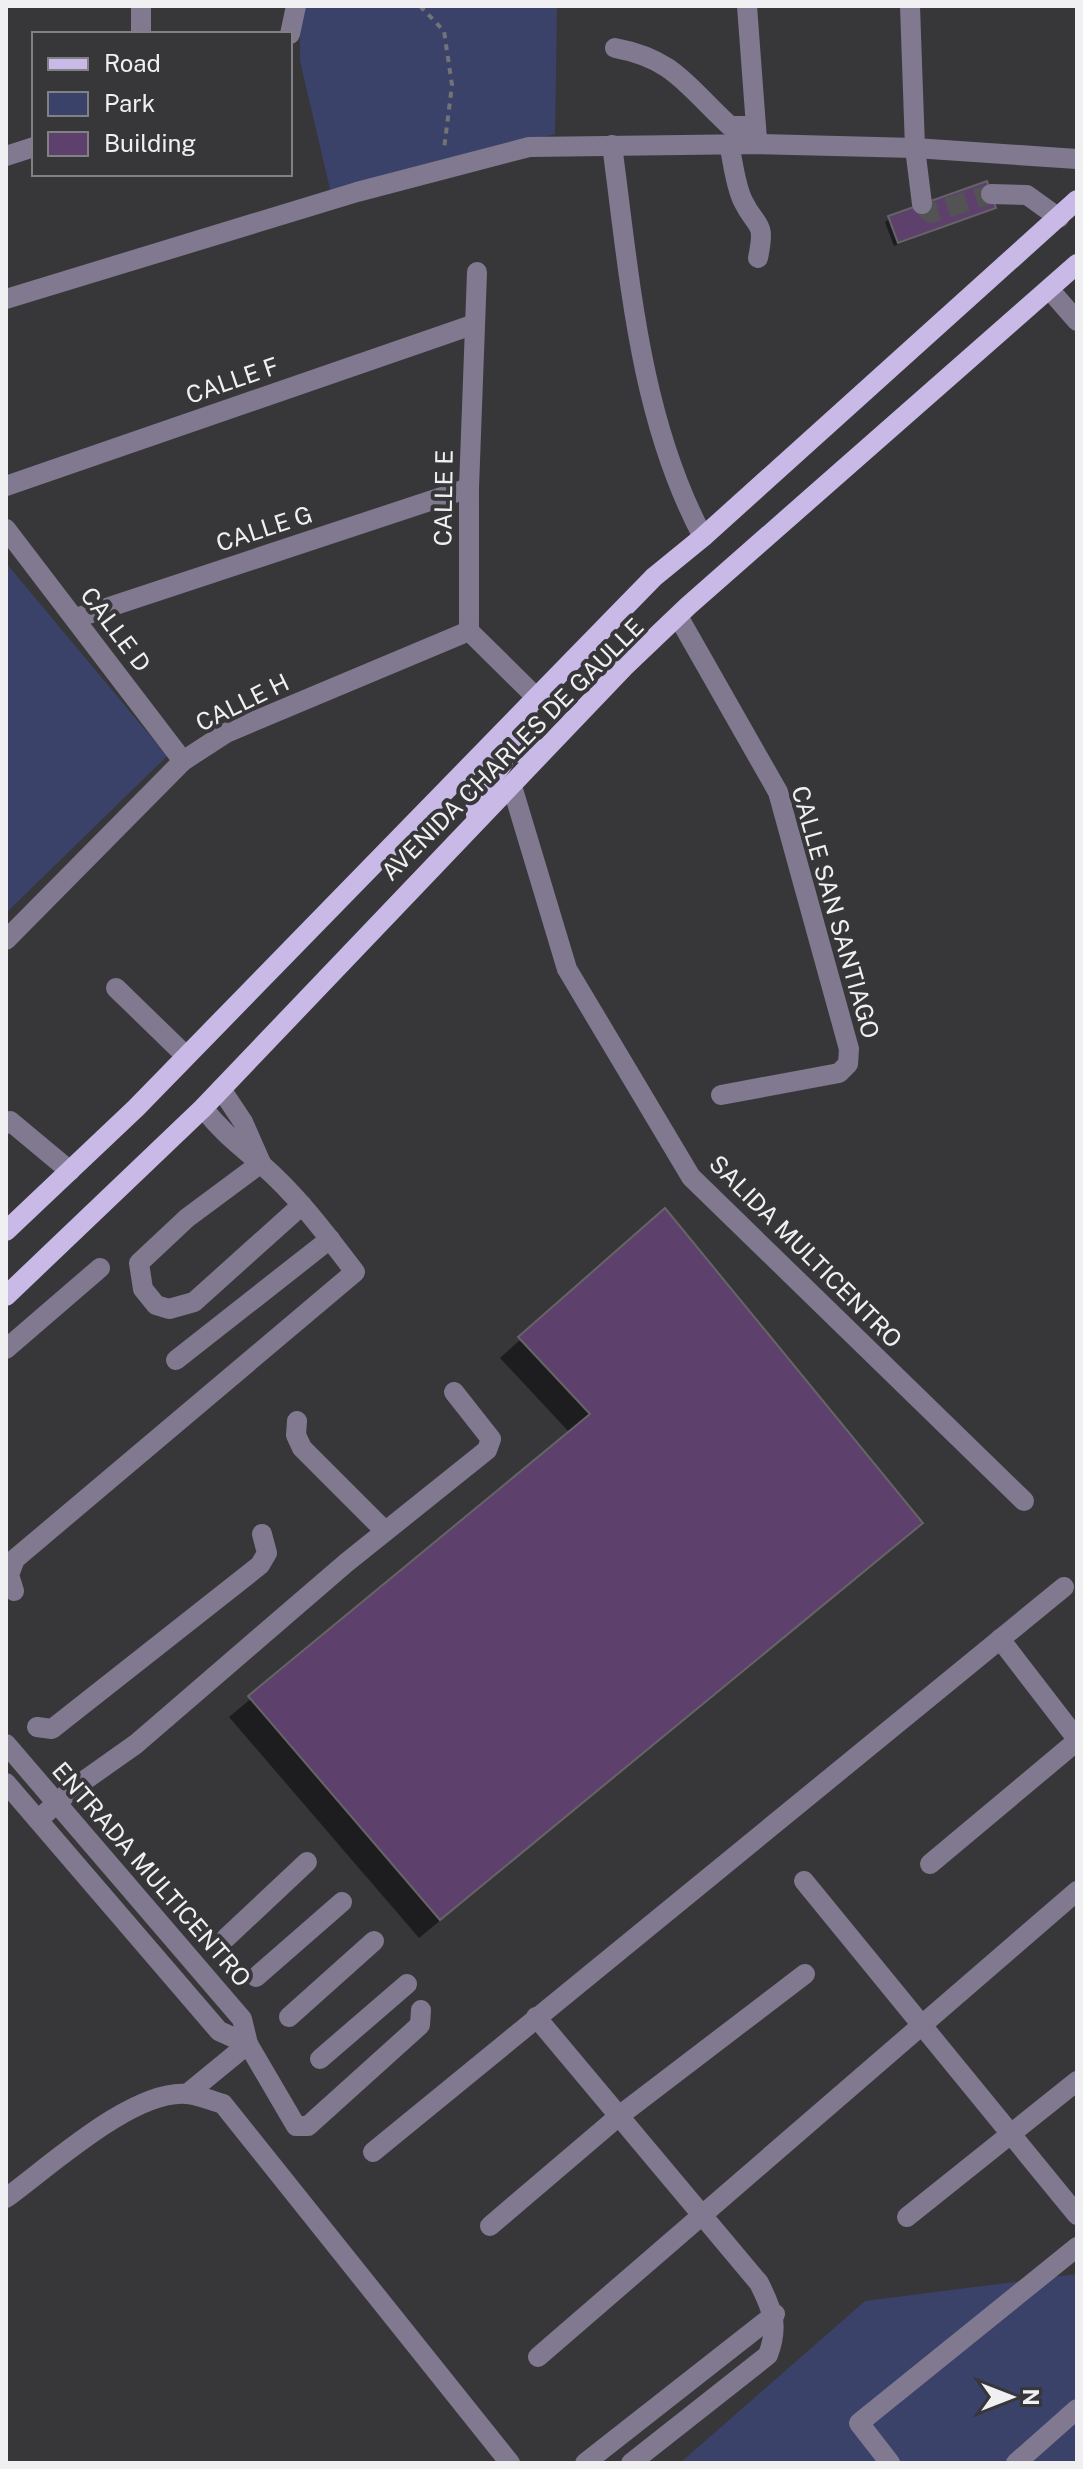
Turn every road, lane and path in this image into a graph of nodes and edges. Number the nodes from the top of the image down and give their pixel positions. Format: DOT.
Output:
graph roads {
  1 [pos="141,6"];
  2 [pos="296,6"];
  3 [pos="420,6"];
  4 [pos="747,6"];
  5 [pos="910,6"];
  6 [pos="141,32"];
  7 [pos="290,32"];
  8 [pos="615,48"];
  9 [pos="757,135"];
  10 [pos="729,144"];
  11 [pos="612,145"];
  12 [pos="32,148"];
  13 [pos="915,148"];
  14 [pos="6,156"];
  15 [pos="1077,159"];
  16 [pos="439,171"];
  17 [pos="991,194"];
  18 [pos="1077,200"];
  19 [pos="922,204"];
  20 [pos="1059,218"];
  21 [pos="758,258"];
  22 [pos="1077,264"];
  23 [pos="477,272"];
  24 [pos="1050,290"];
  25 [pos="6,299"];
  26 [pos="1077,321"];
  27 [pos="475,324"];
  28 [pos="6,486"];
  29 [pos="469,488"];
  30 [pos="6,529"];
  31 [pos="703,537"];
  32 [pos="76,618"];
  33 [pos="679,618"];
  34 [pos="469,631"];
  35 [pos="536,697"];
  36 [pos="544,749"];
  37 [pos="480,756"];
  38 [pos="183,761"];
  39 [pos="511,783"];
  40 [pos="477,819"];
  41 [pos="7,936"];
  42 [pos="116,988"];
  43 [pos="186,1056"];
  44 [pos="221,1089"];
  45 [pos="721,1095"];
  46 [pos="203,1108"];
  47 [pos="6,1124"];
  48 [pos="261,1163"];
  49 [pos="70,1171"];
  50 [pos="302,1205"];
  51 [pos="6,1231"];
  52 [pos="330,1239"];
  53 [pos="100,1268"];
  54 [pos="6,1296"];
  55 [pos="6,1349"];
  56 [pos="176,1360"];
  57 [pos="454,1392"];
  58 [pos="297,1421"];
  59 [pos="1024,1501"];
  60 [pos="385,1531"];
  61 [pos="262,1534"];
  62 [pos="10,1581"];
  63 [pos="1064,1587"];
  64 [pos="1000,1639"];
  65 [pos="37,1727"];
  66 [pos="1077,1740"];
  67 [pos="6,1744"];
  68 [pos="6,1783"];
  69 [pos="57,1804"];
  70 [pos="38,1820"];
  71 [pos="307,1862"];
  72 [pos="930,1864"];
  73 [pos="804,1881"];
  74 [pos="1077,1891"];
  75 [pos="342,1902"];
  76 [pos="226,1938"];
  77 [pos="374,1941"];
  78 [pos="805,1974"];
  79 [pos="256,1977"];
  80 [pos="407,1984"];
  81 [pos="421,2010"];
  82 [pos="289,2017"];
  83 [pos="536,2017"];
  84 [pos="920,2024"];
  85 [pos="248,2044"];
  86 [pos="320,2059"];
  87 [pos="1077,2081"];
  88 [pos="187,2094"];
  89 [pos="619,2116"];
  90 [pos="1011,2135"];
  91 [pos="373,2152"];
  92 [pos="6,2198"];
  93 [pos="1077,2215"];
  94 [pos="702,2216"];
  95 [pos="907,2217"];
  96 [pos="490,2226"];
  97 [pos="1077,2247"];
  98 [pos="775,2314"];
  99 [pos="538,2357"];
  100 [pos="1077,2409"];
  101 [pos="510,2463"];
  102 [pos="585,2463"];
  103 [pos="631,2463"];
  104 [pos="890,2463"];
  105 [pos="1016,2463"];
  1 -- 6 [label="street"];
  2 -- 7 [label="street"];
  3 -- 16 [label="path"];
  4 -- 9 [label="street"];
  5 -- 13 [label="street"];
  8 -- 9 [label="street"];
  9 -- 10 [label="street"];
  9 -- 13 [label="street"];
  10 -- 11 [label="street"];
  10 -- 21 [label="street"];
  11 -- 16 [label="street"];
  11 -- 31 [label="street"];
  12 -- 14 [label="street"];
  13 -- 15 [label="street"];
  13 -- 19 [label="street"];
  16 -- 25 [label="street"];
  17 -- 20 [label="street"];
  18 -- 20 [label="main road, AVENIDA CHARLES DE GAULLE"];
  20 -- 31 [label="main road, AVENIDA CHARLES DE GAULLE"];
  22 -- 24 [label="main road, AVENIDA CHARLES DE GAULLE"];
  23 -- 27 [label="street, CALLE E"];
  24 -- 26 [label="street"];
  24 -- 33 [label="main road, AVENIDA CHARLES DE GAULLE"];
  27 -- 28 [label="street, CALLE F"];
  27 -- 29 [label="street, CALLE E"];
  29 -- 32 [label="street, CALLE G"];
  29 -- 34 [label="street, CALLE E"];
  30 -- 32 [label="street, CALLE D"];
  31 -- 35 [label="main road, AVENIDA CHARLES DE GAULLE"];
  32 -- 38 [label="street, CALLE D"];
  33 -- 36 [label="main road, AVENIDA CHARLES DE GAULLE"];
  33 -- 45 [label="street, CALLE SAN SANTIAGO"];
  34 -- 35 [label="street"];
  34 -- 38 [label="street, CALLE H"];
  35 -- 36 [label="main road"];
  35 -- 37 [label="main road, AVENIDA CHARLES DE GAULLE"];
  36 -- 39 [label="main road, AVENIDA CHARLES DE GAULLE"];
  37 -- 40 [label="main road"];
  37 -- 43 [label="main road, AVENIDA CHARLES DE GAULLE"];
  38 -- 41 [label="street, CALLE H"];
  39 -- 40 [label="main road, AVENIDA CHARLES DE GAULLE"];
  39 -- 59 [label="street, SALIDA MULTICENTRO"];
  40 -- 44 [label="main road, AVENIDA CHARLES DE GAULLE"];
  42 -- 43 [label="street"];
  43 -- 49 [label="main road, AVENIDA CHARLES DE GAULLE"];
  44 -- 46 [label="main road, AVENIDA CHARLES DE GAULLE"];
  44 -- 48 [label="street"];
  46 -- 48 [label="street"];
  46 -- 54 [label="main road, AVENIDA CHARLES DE GAULLE"];
  47 -- 49 [label="street"];
  48 -- 50 [label="street"];
  48 -- 50 [label="street"];
  49 -- 51 [label="main road, AVENIDA CHARLES DE GAULLE"];
  50 -- 52 [label="street"];
  52 -- 56 [label="street"];
  52 -- 62 [label="street"];
  53 -- 55 [label="street"];
  57 -- 60 [label="street"];
  58 -- 60 [label="street"];
  60 -- 69 [label="street"];
  61 -- 65 [label="street"];
  63 -- 64 [label="street"];
  64 -- 66 [label="street"];
  64 -- 83 [label="street"];
  66 -- 72 [label="street"];
  67 -- 69 [label="street, ENTRADA MULTICENTRO"];
  68 -- 70 [label="street, ENTRADA MULTICENTRO"];
  69 -- 70 [label="street"];
  69 -- 85 [label="street, ENTRADA MULTICENTRO"];
  70 -- 85 [label="street, ENTRADA MULTICENTRO"];
  71 -- 76 [label="street"];
  73 -- 84 [label="street"];
  74 -- 84 [label="street"];
  75 -- 79 [label="street"];
  77 -- 82 [label="street"];
  78 -- 89 [label="street"];
  80 -- 86 [label="street"];
  81 -- 85 [label="street, ENTRADA MULTICENTRO"];
  83 -- 89 [label="street"];
  83 -- 91 [label="street"];
  84 -- 90 [label="street"];
  84 -- 94 [label="street"];
  85 -- 88 [label="street"];
  87 -- 90 [label="street"];
  88 -- 92 [label="street"];
  88 -- 101 [label="street"];
  89 -- 94 [label="street"];
  89 -- 96 [label="street"];
  90 -- 93 [label="street"];
  90 -- 95 [label="street"];
  94 -- 98 [label="street"];
  94 -- 99 [label="street"];
  97 -- 104 [label="street"];
  98 -- 102 [label="street"];
  98 -- 103 [label="street"];
  100 -- 105 [label="street"];
}
